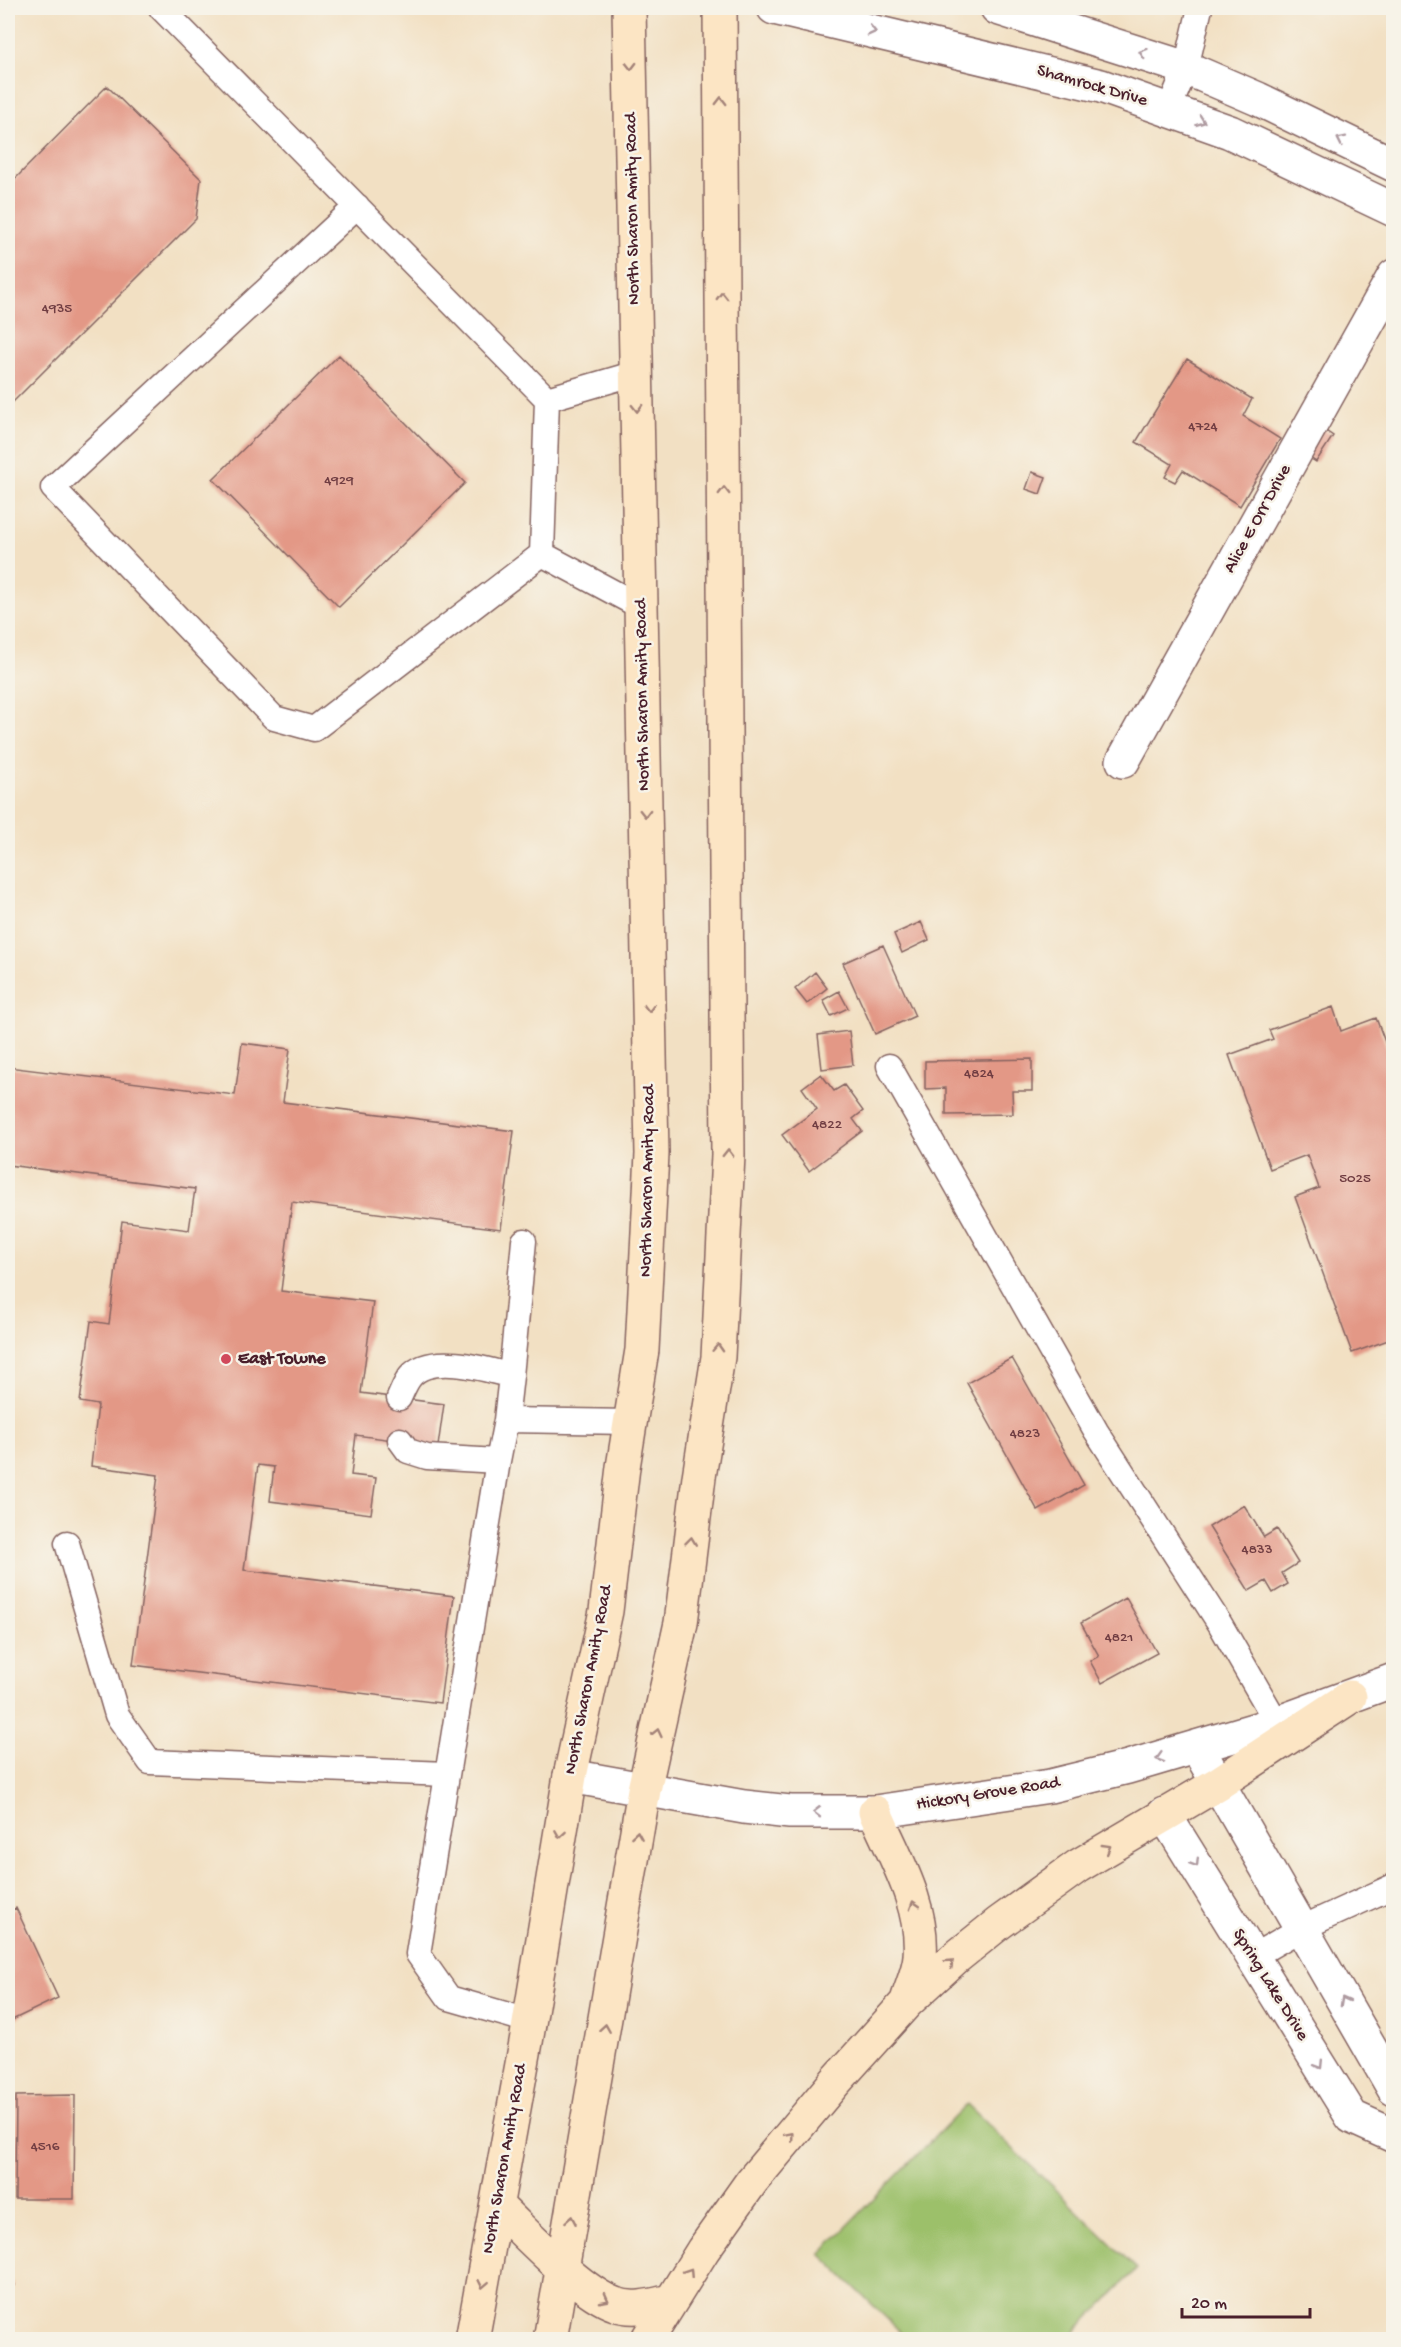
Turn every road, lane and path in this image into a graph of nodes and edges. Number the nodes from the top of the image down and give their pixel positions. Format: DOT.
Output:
graph roads {
  1 [pos="161,8"];
  2 [pos="629,8"];
  3 [pos="720,8"];
  4 [pos="774,8"];
  5 [pos="997,8"];
  6 [pos="1200,8"];
  7 [pos="1186,68"];
  8 [pos="1169,109"];
  9 [pos="1394,165"];
  10 [pos="357,206"];
  11 [pos="1394,210"];
  12 [pos="1394,276"];
  13 [pos="636,373"];
  14 [pos="548,399"];
  15 [pos="542,554"];
  16 [pos="641,607"];
  17 [pos="1123,761"];
  18 [pos="889,1066"];
  19 [pos="524,1241"];
  20 [pos="511,1376"];
  21 [pos="399,1398"];
  22 [pos="506,1420"];
  23 [pos="631,1422"];
  24 [pos="400,1440"];
  25 [pos="498,1461"];
  26 [pos="67,1543"];
  27 [pos="1394,1680"];
  28 [pos="1350,1697"];
  29 [pos="1276,1723"];
  30 [pos="1197,1747"];
  31 [pos="447,1774"];
  32 [pos="570,1776"];
  33 [pos="1219,1783"];
  34 [pos="644,1790"];
  35 [pos="875,1812"];
  36 [pos="1164,1814"];
  37 [pos="1394,1887"];
  38 [pos="1302,1928"];
  39 [pos="1252,1957"];
  40 [pos="907,2002"];
  41 [pos="529,2021"];
  42 [pos="1394,2089"];
  43 [pos="1394,2136"];
  44 [pos="497,2206"];
  45 [pos="562,2267"];
  46 [pos="670,2301"];
  47 [pos="472,2340"];
  48 [pos="550,2340"];
  49 [pos="647,2340"];
  1 -- 10 [label="lane"];
  2 -- 13 [label="main road, North Sharon Amity Road, one-way"];
  34 -- 3 [label="main road, one-way"];
  4 -- 8 [label="street, Shamrock Drive, one-way"];
  7 -- 5 [label="street, one-way"];
  6 -- 7 [label="lane"];
  7 -- 8 [label="lane"];
  9 -- 7 [label="street, one-way"];
  8 -- 11 [label="street, Shamrock Drive, one-way"];
  10 -- 14 [label="lane"];
  10 -- 15 [label="lane"];
  12 -- 17 [label="street, Alice E Orr Drive"];
  13 -- 14 [label="lane"];
  13 -- 16 [label="main road, North Sharon Amity Road, one-way"];
  14 -- 15 [label="lane"];
  15 -- 16 [label="lane"];
  16 -- 23 [label="main road, North Sharon Amity Road, one-way"];
  18 -- 29 [label="lane"];
  19 -- 20 [label="lane"];
  20 -- 21 [label="lane"];
  20 -- 22 [label="lane"];
  22 -- 23 [label="lane"];
  22 -- 25 [label="lane"];
  23 -- 32 [label="main road, North Sharon Amity Road"];
  24 -- 25 [label="lane"];
  25 -- 31 [label="lane"];
  26 -- 31 [label="lane"];
  27 -- 28 [label="street, Hickory Grove Road"];
  28 -- 29 [label="street, Hickory Grove Road"];
  28 -- 33 [label="main road"];
  29 -- 30 [label="street, Hickory Grove Road"];
  30 -- 33 [label="street"];
  30 -- 35 [label="street, Hickory Grove Road, one-way"];
  31 -- 41 [label="lane"];
  32 -- 34 [label="street, Hickory Grove Road"];
  32 -- 41 [label="main road, North Sharon Amity Road, one-way"];
  33 -- 36 [label="main road"];
  33 -- 38 [label="street"];
  35 -- 34 [label="street, Hickory Grove Road, one-way"];
  45 -- 34 [label="main road, one-way"];
  40 -- 35 [label="main road, one-way"];
  36 -- 39 [label="street, Spring Lake Drive, one-way"];
  40 -- 36 [label="main road, one-way"];
  37 -- 38 [label="lane"];
  38 -- 39 [label="lane"];
  42 -- 38 [label="street, one-way"];
  39 -- 43 [label="street, Spring Lake Drive, one-way"];
  46 -- 40 [label="main road, one-way"];
  41 -- 44 [label="main road, North Sharon Amity Road"];
  44 -- 45 [label="main road"];
  44 -- 47 [label="main road, North Sharon Amity Road, one-way"];
  45 -- 46 [label="main road, one-way"];
  45 -- 48 [label="main road"];
  46 -- 49 [label="main road"];
}
